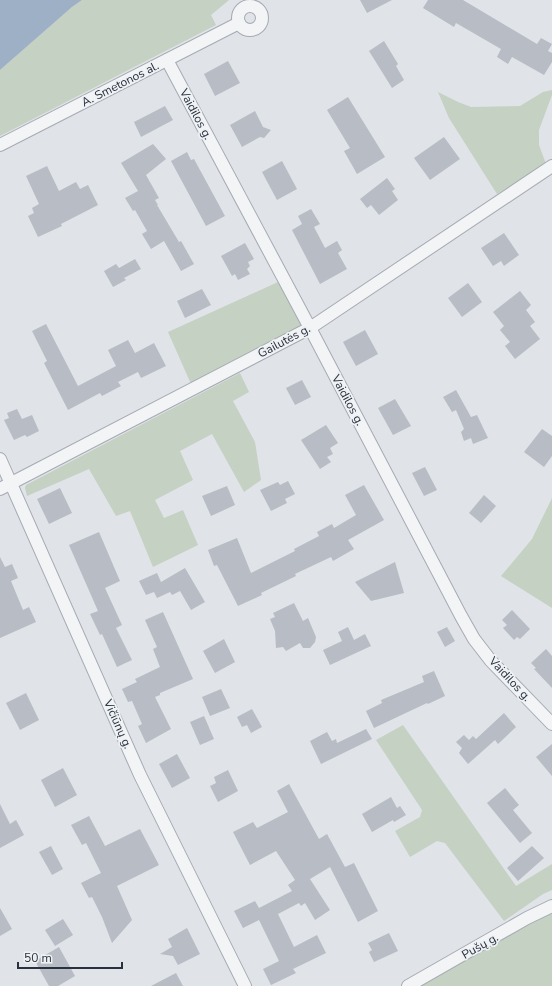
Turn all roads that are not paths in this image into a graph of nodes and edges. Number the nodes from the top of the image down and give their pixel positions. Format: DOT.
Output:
graph roads {
  1 [pos="239,23"];
  2 [pos="167,60"];
  3 [pos="0,145"];
  4 [pos="552,166"];
  5 [pos="310,328"];
  6 [pos="0,459"];
  7 [pos="5,486"];
  8 [pos="552,724"];
  9 [pos="552,906"];
  10 [pos="246,986"];
  11 [pos="408,986"];
  1 -- 2 [label="street, A. Smetonos al."];
  2 -- 3 [label="street, A. Smetonos al."];
  2 -- 5 [label="street, Vaidilos g."];
  4 -- 5 [label="street, Gailutės g."];
  5 -- 7 [label="street, Gailutės g."];
  5 -- 8 [label="street, Vaidilos g."];
  6 -- 7 [label="street, Vičiūnų g."];
  7 -- 10 [label="street, Vičiūnų g."];
  9 -- 11 [label="street, Pušų g."];
}
